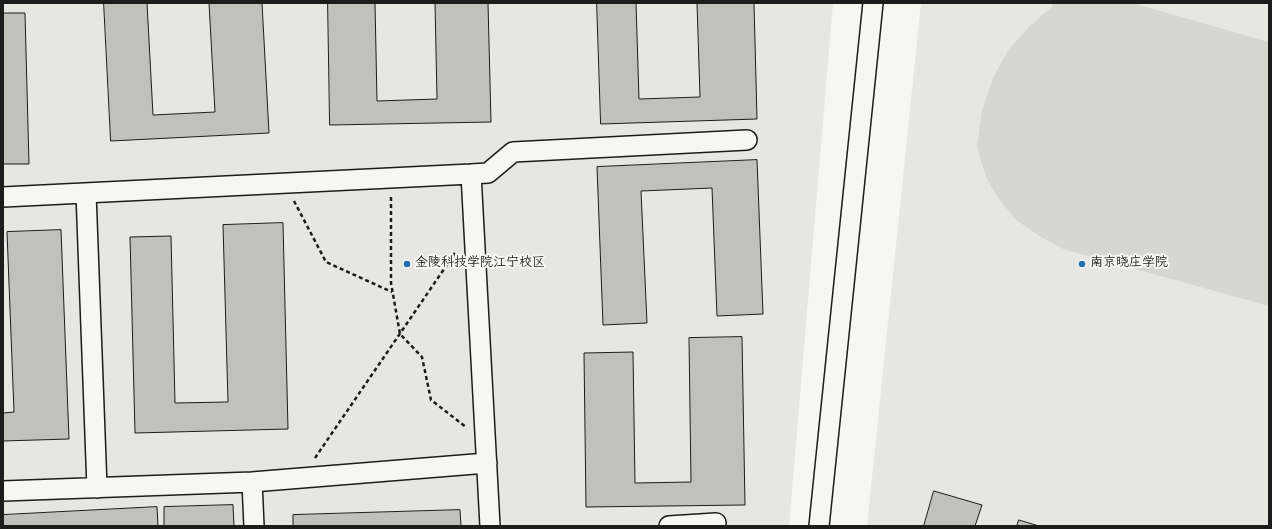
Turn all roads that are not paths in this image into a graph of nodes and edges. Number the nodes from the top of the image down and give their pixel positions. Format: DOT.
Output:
graph roads {
  1 [pos="873,3"];
  2 [pos="747,140"];
  3 [pos="471,174"];
  4 [pos="86,193"];
  5 [pos="3,196"];
  6 [pos="487,463"];
  7 [pos="252,482"];
  8 [pos="97,488"];
  9 [pos="3,491"];
  10 [pos="716,523"];
  11 [pos="254,526"];
  12 [pos="490,526"];
  13 [pos="669,526"];
  14 [pos="819,526"];
  1 -- 14 [label="street"];
  2 -- 3 [label="street"];
  3 -- 4 [label="street"];
  3 -- 6 [label="street"];
  4 -- 5 [label="street"];
  4 -- 8 [label="street"];
  6 -- 7 [label="street"];
  6 -- 12 [label="street"];
  7 -- 8 [label="street"];
  7 -- 11 [label="street"];
  8 -- 9 [label="street"];
  10 -- 13 [label="street"];
}
